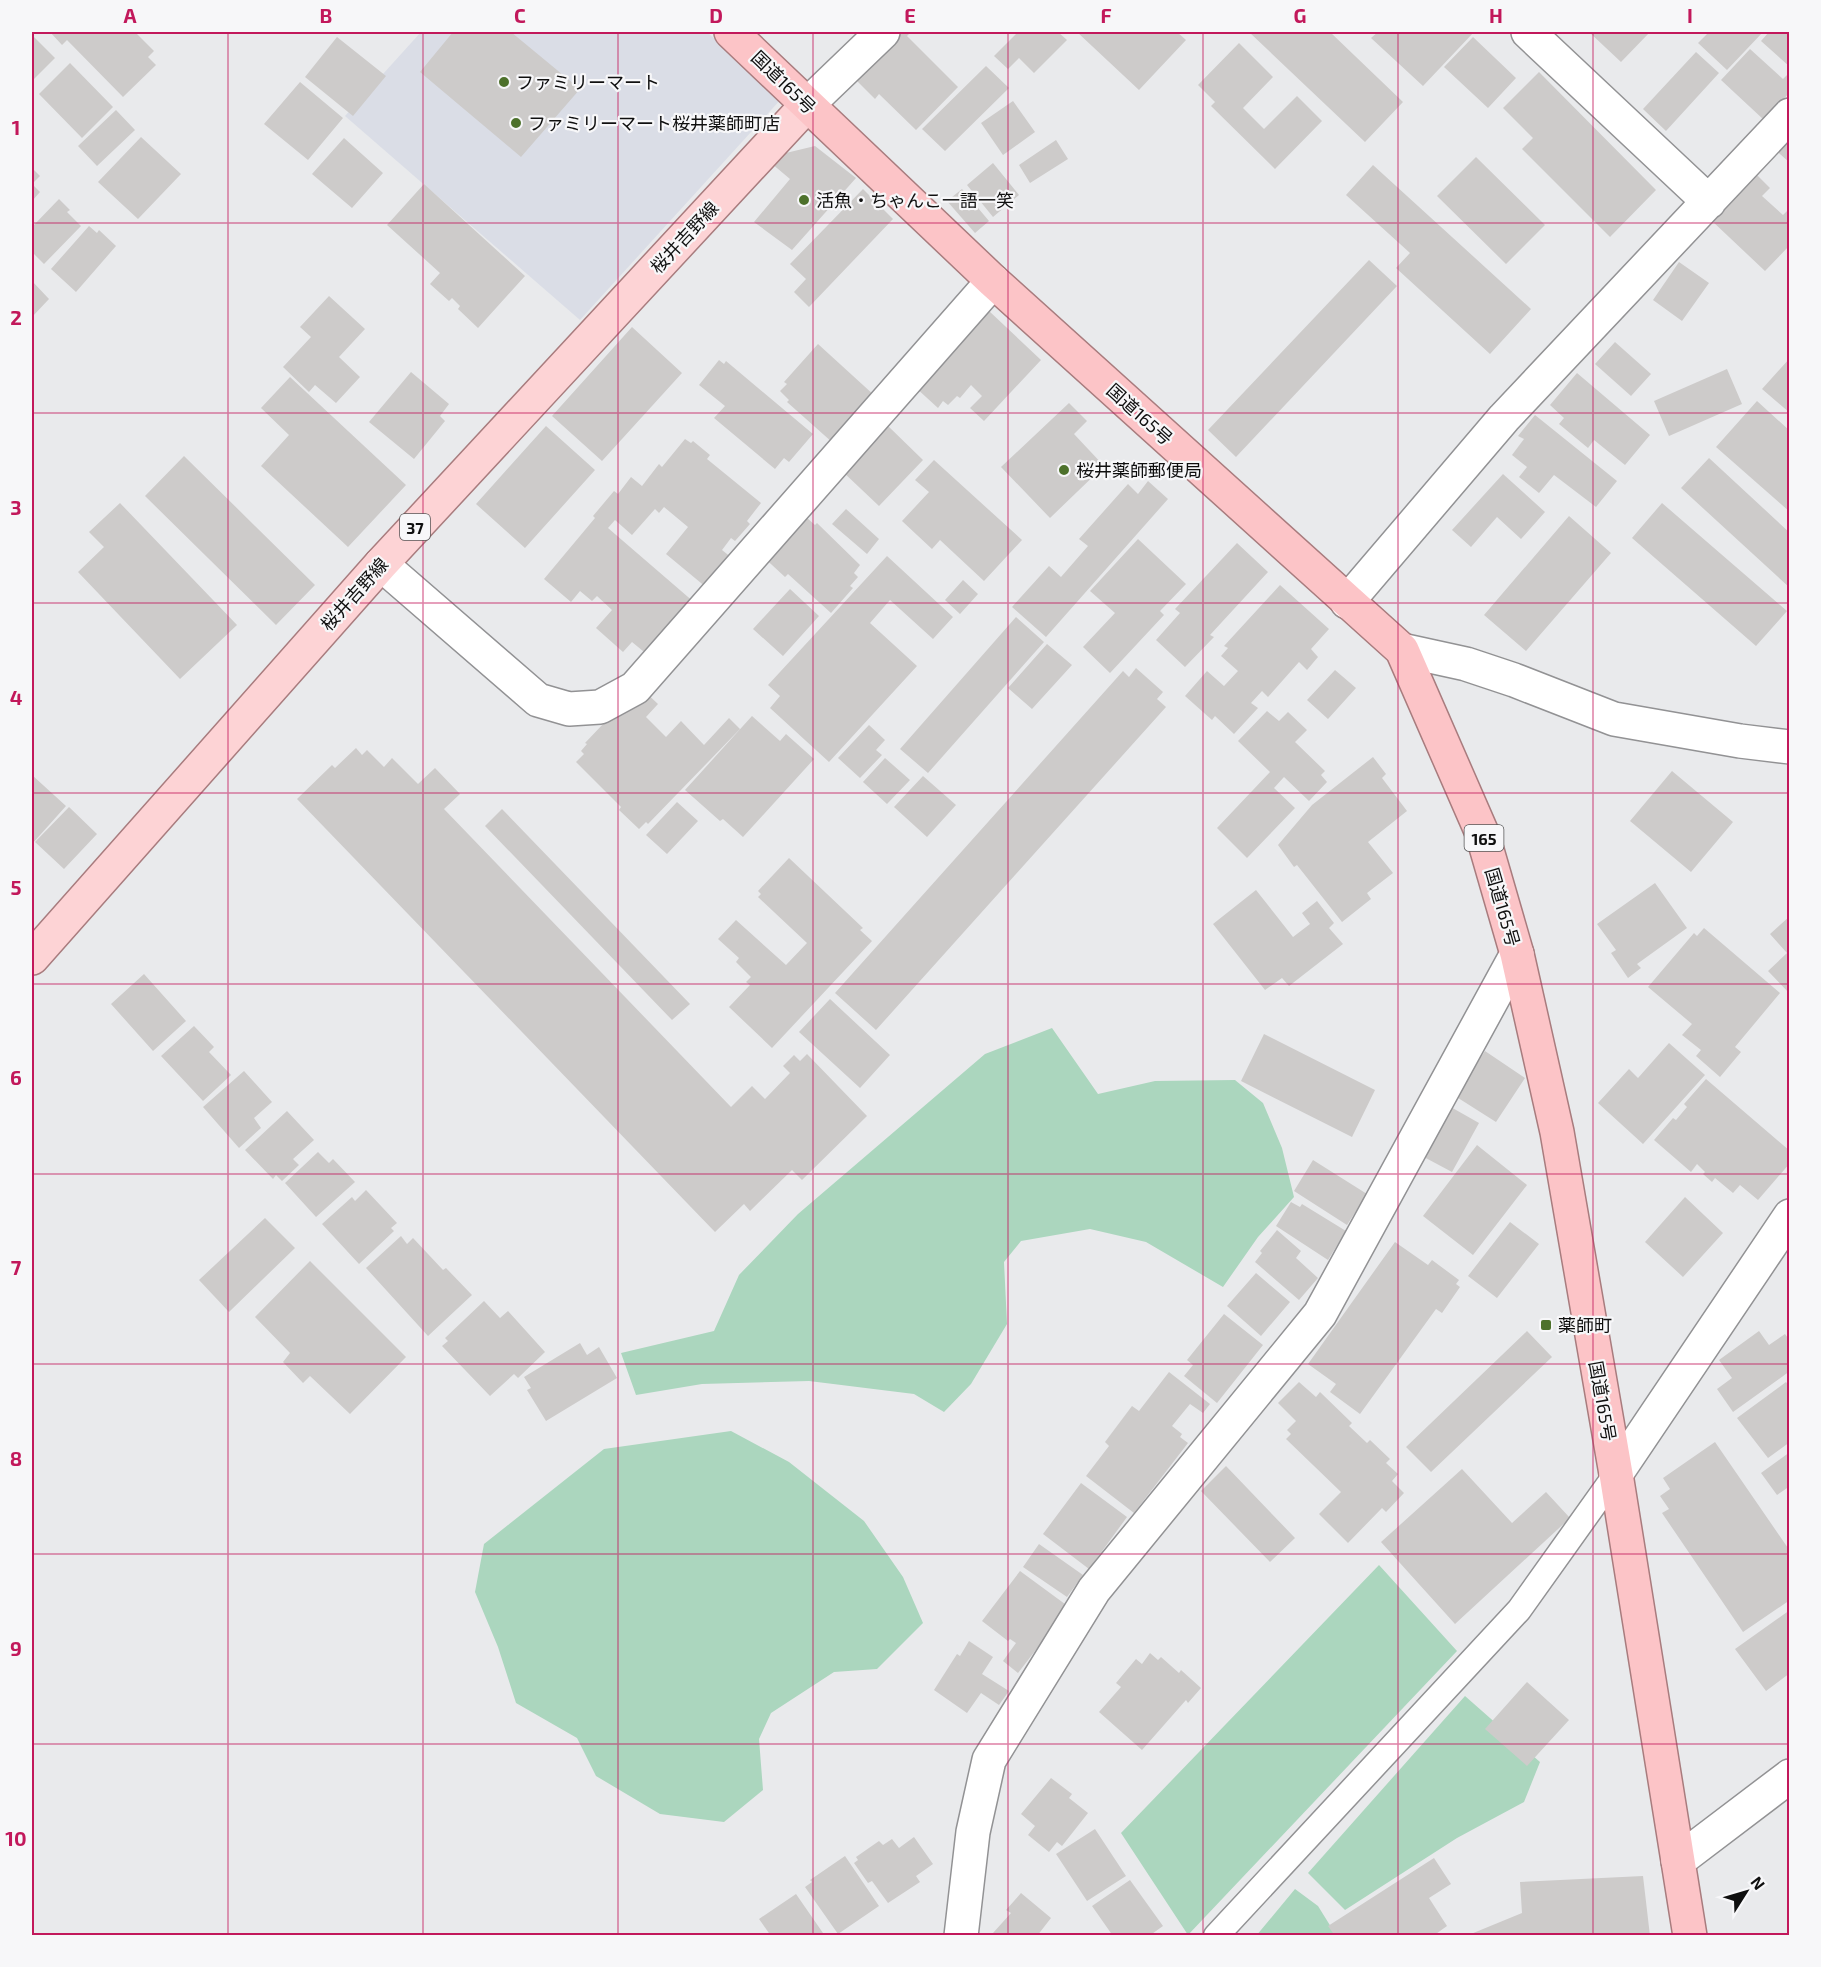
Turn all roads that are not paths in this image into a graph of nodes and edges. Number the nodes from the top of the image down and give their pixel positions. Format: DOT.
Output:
graph roads {
  1 [pos="730,32"];
  2 [pos="883,32"];
  3 [pos="1528,32"];
  4 [pos="807,105"];
  5 [pos="1790,115"];
  6 [pos="1709,202"];
  7 [pos="993,281"];
  8 [pos="381,564"];
  9 [pos="1347,602"];
  10 [pos="1402,650"];
  11 [pos="1790,747"];
  12 [pos="1517,954"];
  13 [pos="32,958"];
  14 [pos="1790,1216"];
  15 [pos="1616,1474"];
  16 [pos="1790,1776"];
  17 [pos="1678,1861"];
  18 [pos="961,1935"];
  19 [pos="1216,1935"];
  20 [pos="1690,1935"];
  1 -- 4 [label="highway, 国道165号 / 165"];
  2 -- 4 [label="street"];
  3 -- 6 [label="street"];
  4 -- 7 [label="highway, 国道165号 / 165"];
  4 -- 8 [label="main road, 桜井吉野線 / 37"];
  5 -- 6 [label="street"];
  6 -- 9 [label="street"];
  7 -- 8 [label="street"];
  7 -- 9 [label="highway, 国道165号 / 165"];
  8 -- 13 [label="main road, 桜井吉野線 / 37"];
  9 -- 10 [label="highway, 国道165号 / 165"];
  10 -- 11 [label="street"];
  10 -- 12 [label="highway, 国道165号 / 165"];
  12 -- 15 [label="highway, 国道165号 / 165"];
  12 -- 18 [label="street"];
  14 -- 15 [label="street"];
  15 -- 17 [label="highway, 国道165号 / 165"];
  15 -- 19 [label="lane"];
  16 -- 17 [label="street"];
  17 -- 20 [label="highway, 国道165号 / 165"];
}
